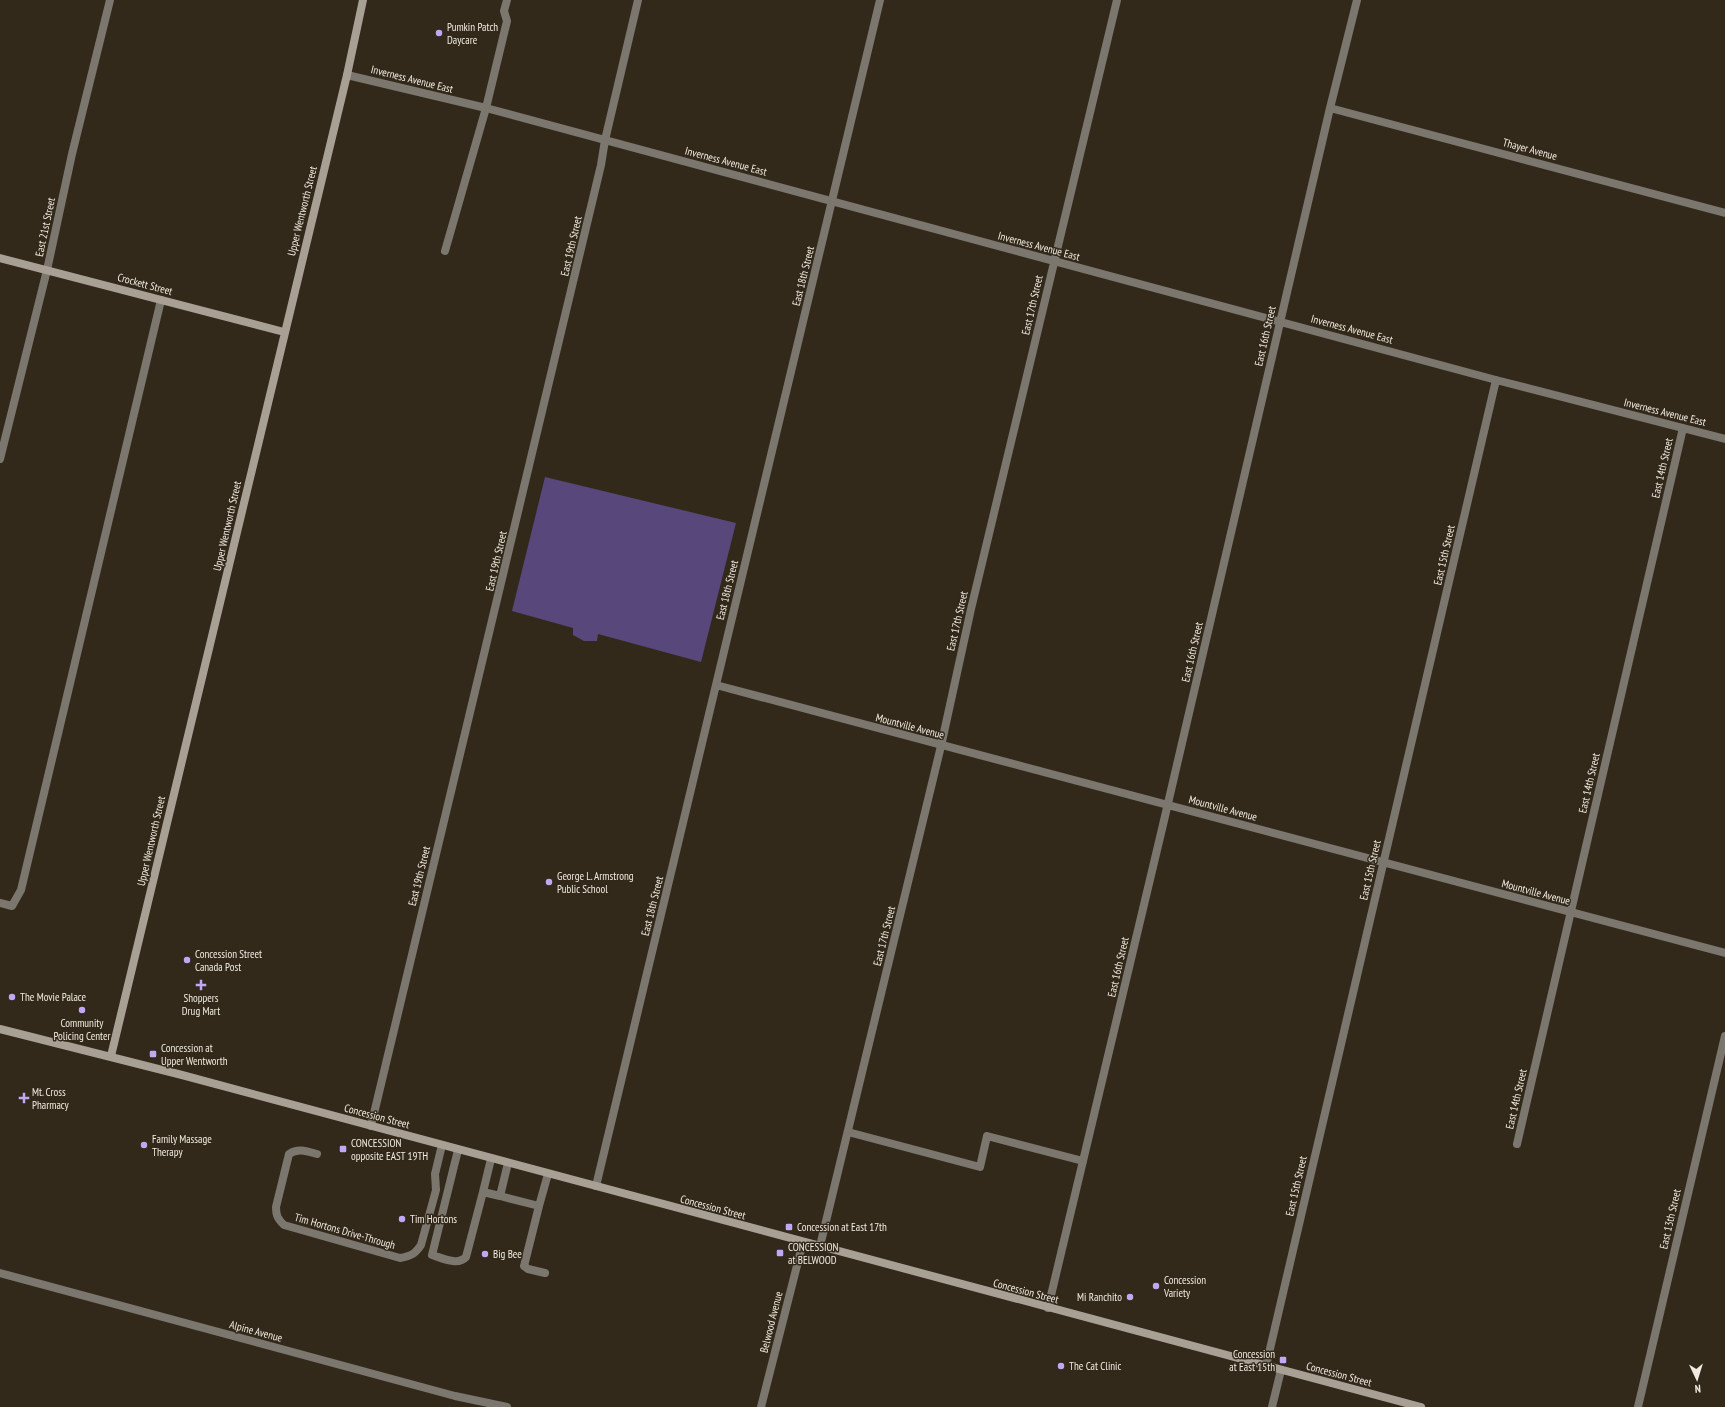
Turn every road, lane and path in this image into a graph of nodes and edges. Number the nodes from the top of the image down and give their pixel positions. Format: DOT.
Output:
graph roads {
  1 [pos="110,0"];
  2 [pos="362,0"];
  3 [pos="507,0"];
  4 [pos="638,0"];
  5 [pos="880,0"];
  6 [pos="1116,0"];
  7 [pos="1357,0"];
  8 [pos="347,75"];
  9 [pos="486,108"];
  10 [pos="1330,108"];
  11 [pos="605,140"];
  12 [pos="832,202"];
  13 [pos="1725,212"];
  14 [pos="445,251"];
  15 [pos="0,258"];
  16 [pos="1054,261"];
  17 [pos="47,270"];
  18 [pos="161,300"];
  19 [pos="1279,322"];
  20 [pos="284,332"];
  21 [pos="1496,380"];
  22 [pos="1682,428"];
  23 [pos="1725,439"];
  24 [pos="0,459"];
  25 [pos="716,686"];
  26 [pos="941,746"];
  27 [pos="1168,805"];
  28 [pos="1383,862"];
  29 [pos="0,903"];
  30 [pos="1571,912"];
  31 [pos="1725,953"];
  32 [pos="0,1029"];
  33 [pos="1725,1036"];
  34 [pos="110,1056"];
  35 [pos="371,1126"];
  36 [pos="848,1132"];
  37 [pos="1517,1144"];
  38 [pos="442,1145"];
  39 [pos="458,1150"];
  40 [pos="317,1154"];
  41 [pos="491,1159"];
  42 [pos="1083,1161"];
  43 [pos="508,1163"];
  44 [pos="548,1174"];
  45 [pos="596,1186"];
  46 [pos="483,1192"];
  47 [pos="500,1196"];
  48 [pos="539,1206"];
  49 [pos="803,1242"];
  50 [pos="820,1246"];
  51 [pos="0,1273"];
  52 [pos="545,1273"];
  53 [pos="1048,1308"];
  54 [pos="1266,1366"];
  55 [pos="1281,1370"];
  56 [pos="507,1407"];
  57 [pos="761,1407"];
  58 [pos="1272,1407"];
  59 [pos="1421,1407"];
  60 [pos="1638,1407"];
  1 -- 17 [label="street, East 21st Street"];
  2 -- 8 [label="main road, Upper Wentworth Street"];
  3 -- 9 [label="street"];
  4 -- 11 [label="street, East 19th Street"];
  5 -- 12 [label="street, East 18th Street"];
  6 -- 16 [label="street, East 17th Street"];
  7 -- 10 [label="street, East 16th Street"];
  8 -- 9 [label="street, Inverness Avenue East"];
  8 -- 20 [label="main road, Upper Wentworth Street"];
  9 -- 11 [label="street, Inverness Avenue East"];
  9 -- 14 [label="street"];
  10 -- 13 [label="street, Thayer Avenue"];
  10 -- 19 [label="street, East 16th Street"];
  11 -- 12 [label="street, Inverness Avenue East"];
  11 -- 35 [label="street, East 19th Street"];
  12 -- 16 [label="street, Inverness Avenue East"];
  12 -- 25 [label="street, East 18th Street"];
  15 -- 17 [label="main road, Crockett Street"];
  16 -- 19 [label="street, Inverness Avenue East"];
  16 -- 26 [label="street, East 17th Street"];
  17 -- 18 [label="main road, Crockett Street"];
  17 -- 24 [label="street, East 21st Street"];
  18 -- 20 [label="main road, Crockett Street"];
  18 -- 29 [label="street"];
  19 -- 21 [label="street, Inverness Avenue East"];
  19 -- 27 [label="street, East 16th Street"];
  20 -- 34 [label="main road, Upper Wentworth Street"];
  21 -- 22 [label="street, Inverness Avenue East"];
  21 -- 28 [label="street, East 15th Street"];
  22 -- 23 [label="street, Inverness Avenue East"];
  22 -- 30 [label="street, East 14th Street"];
  25 -- 26 [label="street, Mountville Avenue"];
  25 -- 45 [label="street, East 18th Street"];
  26 -- 27 [label="street, Mountville Avenue"];
  26 -- 36 [label="street, East 17th Street"];
  27 -- 28 [label="street, Mountville Avenue"];
  27 -- 42 [label="street, East 16th Street"];
  28 -- 30 [label="street, Mountville Avenue"];
  28 -- 54 [label="street, East 15th Street"];
  30 -- 31 [label="street, Mountville Avenue"];
  30 -- 37 [label="street, East 14th Street"];
  32 -- 34 [label="main road, Concession Street"];
  33 -- 60 [label="street, East 13th Street"];
  34 -- 35 [label="main road, Concession Street"];
  35 -- 38 [label="main road, Concession Street"];
  36 -- 42 [label="street"];
  36 -- 50 [label="street, East 17th Street"];
  38 -- 39 [label="main road, Concession Street"];
  38 -- 40 [label="street, Tim Hortons Drive-Through"];
  39 -- 41 [label="main road, Concession Street"];
  39 -- 46 [label="street"];
  41 -- 43 [label="main road, Concession Street"];
  41 -- 46 [label="street"];
  42 -- 53 [label="street, East 16th Street"];
  43 -- 44 [label="main road, Concession Street"];
  43 -- 47 [label="street"];
  44 -- 45 [label="main road, Concession Street"];
  44 -- 48 [label="street"];
  45 -- 49 [label="main road, Concession Street"];
  46 -- 47 [label="street"];
  47 -- 48 [label="street"];
  48 -- 52 [label="street"];
  49 -- 50 [label="main road, Concession Street"];
  49 -- 57 [label="street, Belwood Avenue"];
  50 -- 53 [label="main road, Concession Street"];
  51 -- 56 [label="street, Alpine Avenue"];
  53 -- 54 [label="main road, Concession Street"];
  54 -- 55 [label="main road, Concession Street"];
  55 -- 58 [label="street"];
  55 -- 59 [label="main road, Concession Street"];
}
